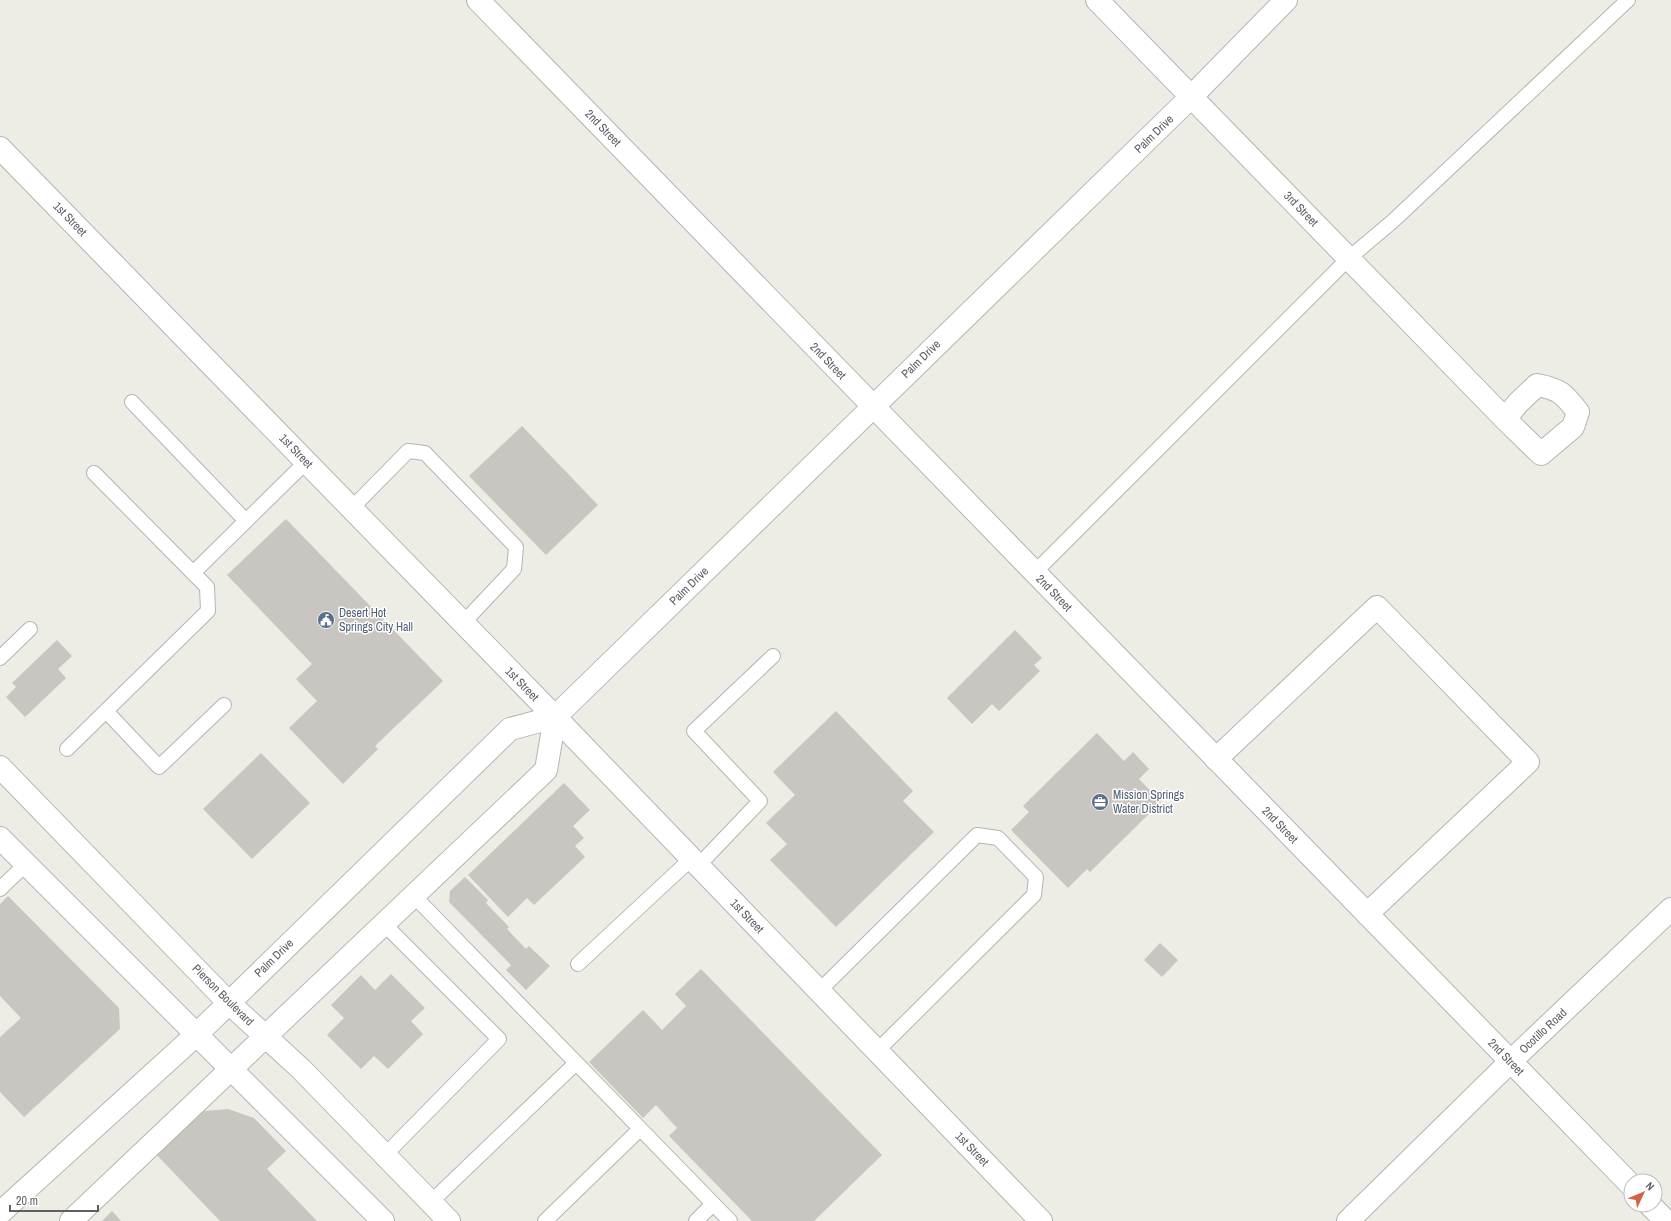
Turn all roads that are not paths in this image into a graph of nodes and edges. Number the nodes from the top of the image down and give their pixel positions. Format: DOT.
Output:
graph roads {
  1 [pos="478,0"];
  2 [pos="1096,0"];
  3 [pos="1286,0"];
  4 [pos="1628,0"];
  5 [pos="1191,97"];
  6 [pos="0,148"];
  7 [pos="1349,258"];
  8 [pos="132,402"];
  9 [pos="872,407"];
  10 [pos="1505,419"];
  11 [pos="306,462"];
  12 [pos="94,473"];
  13 [pos="351,509"];
  14 [pos="246,521"];
  15 [pos="1034,572"];
  16 [pos="194,573"];
  17 [pos="463,624"];
  18 [pos="30,629"];
  19 [pos="773,656"];
  20 [pos="0,658"];
  21 [pos="224,706"];
  22 [pos="106,711"];
  23 [pos="555,717"];
  24 [pos="67,749"];
  25 [pos="1216,759"];
  26 [pos="0,767"];
  27 [pos="0,838"];
  28 [pos="694,862"];
  29 [pos="26,864"];
  30 [pos="0,889"];
  31 [pos="414,896"];
  32 [pos="1671,909"];
  33 [pos="1367,914"];
  34 [pos="384,924"];
  35 [pos="578,964"];
  36 [pos="819,991"];
  37 [pos="229,1002"];
  38 [pos="196,1035"];
  39 [pos="266,1036"];
  40 [pos="877,1051"];
  41 [pos="1511,1061"];
  42 [pos="576,1063"];
  43 [pos="231,1070"];
  44 [pos="640,1129"];
  45 [pos="384,1155"];
  46 [pos="1623,1177"];
  47 [pos="431,1202"];
  48 [pos="713,1204"];
  49 [pos="0,1213"];
  50 [pos="1658,1213"];
  51 [pos="71,1221"];
  52 [pos="383,1221"];
  53 [pos="449,1221"];
  54 [pos="545,1221"];
  55 [pos="696,1221"];
  56 [pos="730,1221"];
  57 [pos="1041,1221"];
  58 [pos="1348,1221"];
  59 [pos="1666,1221"];
  1 -- 9 [label="street, 2nd Street"];
  2 -- 5 [label="street, 3rd Street"];
  3 -- 5 [label="street, Palm Drive"];
  4 -- 7 [label="lane"];
  5 -- 7 [label="street, 3rd Street"];
  5 -- 9 [label="street, Palm Drive"];
  6 -- 11 [label="street, 1st Street"];
  7 -- 10 [label="street, 3rd Street"];
  7 -- 15 [label="lane"];
  8 -- 14 [label="lane"];
  9 -- 15 [label="street, 2nd Street"];
  9 -- 23 [label="street, Palm Drive"];
  11 -- 13 [label="street, 1st Street"];
  11 -- 14 [label="lane"];
  12 -- 16 [label="lane"];
  13 -- 17 [label="street, 1st Street"];
  13 -- 17 [label="lane"];
  14 -- 16 [label="lane"];
  15 -- 25 [label="street, 2nd Street"];
  16 -- 22 [label="lane"];
  17 -- 23 [label="street, 1st Street"];
  18 -- 20 [label="lane"];
  19 -- 28 [label="lane"];
  21 -- 22 [label="lane"];
  22 -- 24 [label="lane"];
  23 -- 28 [label="street, 1st Street"];
  23 -- 31 [label="street"];
  23 -- 37 [label="street, Palm Drive"];
  25 -- 33 [label="street, 2nd Street"];
  25 -- 33 [label="street"];
  26 -- 37 [label="street, Pierson Boulevard"];
  27 -- 29 [label="street"];
  28 -- 35 [label="lane"];
  28 -- 36 [label="street, 1st Street"];
  29 -- 30 [label="lane"];
  29 -- 38 [label="street"];
  31 -- 34 [label="street"];
  31 -- 42 [label="lane"];
  32 -- 41 [label="street, Ocotillo Road"];
  33 -- 41 [label="street, 2nd Street"];
  34 -- 39 [label="street"];
  34 -- 45 [label="lane"];
  36 -- 40 [label="street, 1st Street"];
  36 -- 40 [label="lane"];
  37 -- 38 [label="street, Palm Drive"];
  37 -- 39 [label="street, Pierson Boulevard"];
  38 -- 43 [label="street"];
  38 -- 49 [label="street, Palm Drive"];
  39 -- 43 [label="street"];
  39 -- 45 [label="street, Pierson Boulevard"];
  40 -- 57 [label="street, 1st Street"];
  41 -- 46 [label="street, 2nd Street"];
  41 -- 58 [label="street, Ocotillo Road"];
  42 -- 44 [label="lane"];
  42 -- 47 [label="lane"];
  43 -- 51 [label="street"];
  43 -- 52 [label="street"];
  44 -- 48 [label="lane"];
  44 -- 54 [label="lane"];
  45 -- 47 [label="street, Pierson Boulevard"];
  47 -- 53 [label="street, Pierson Boulevard"];
  48 -- 55 [label="lane"];
  48 -- 56 [label="lane"];
  50 -- 59 [label="street"];
}
